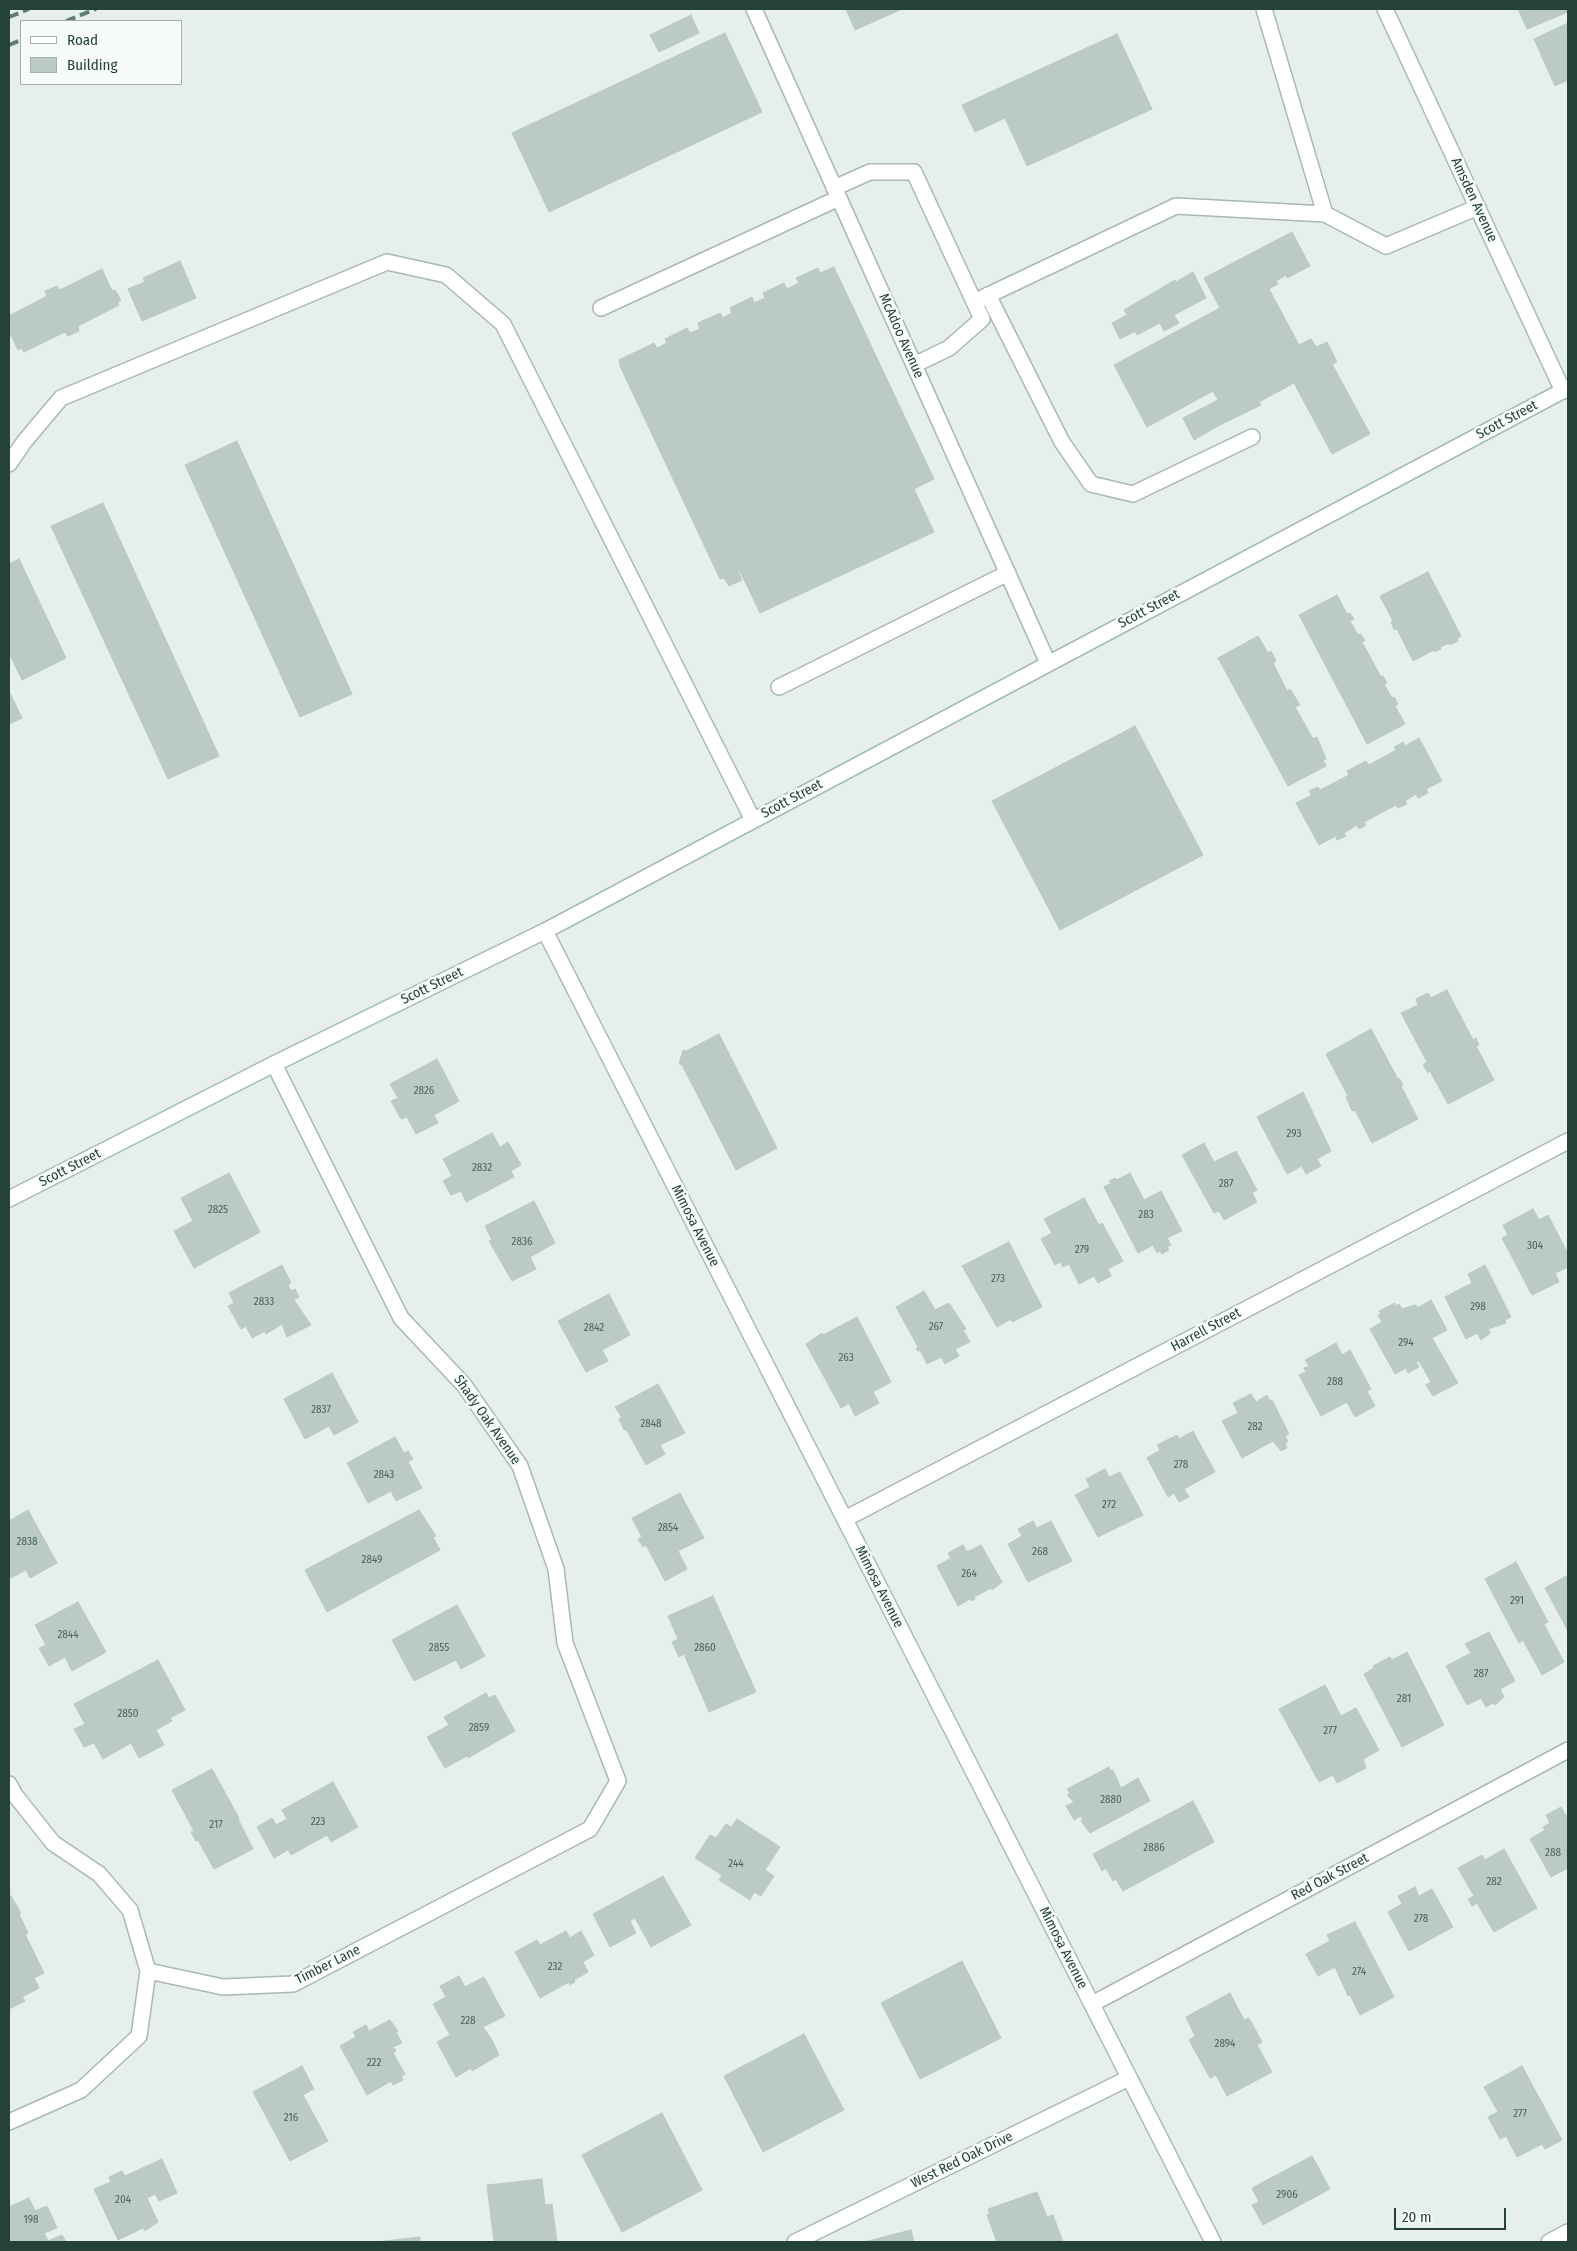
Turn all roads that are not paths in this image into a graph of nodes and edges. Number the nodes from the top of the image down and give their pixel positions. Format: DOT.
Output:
graph roads {
  1 [pos="754,9"];
  2 [pos="1264,9"];
  3 [pos="1385,9"];
  4 [pos="837,193"];
  5 [pos="1478,208"];
  6 [pos="1325,214"];
  7 [pos="981,299"];
  8 [pos="601,308"];
  9 [pos="914,365"];
  10 [pos="1566,390"];
  11 [pos="1252,437"];
  12 [pos="9,464"];
  13 [pos="1008,573"];
  14 [pos="1048,663"];
  15 [pos="780,687"];
  16 [pos="753,820"];
  17 [pos="545,931"];
  18 [pos="274,1064"];
  19 [pos="1568,1141"];
  20 [pos="9,1199"];
  21 [pos="845,1519"];
  22 [pos="1568,1750"];
  23 [pos="618,1781"];
  24 [pos="9,1784"];
  25 [pos="148,1971"];
  26 [pos="1092,2004"];
  27 [pos="1129,2078"];
  28 [pos="9,2122"];
  29 [pos="1568,2232"];
  30 [pos="795,2242"];
  31 [pos="1213,2242"];
  32 [pos="1549,2242"];
  1 -- 4 [label="street, McAdoo Avenue"];
  2 -- 6 [label="street"];
  3 -- 5 [label="street, Amsden Avenue"];
  4 -- 7 [label="street"];
  4 -- 8 [label="street"];
  4 -- 9 [label="street, McAdoo Avenue"];
  5 -- 6 [label="street"];
  5 -- 10 [label="street, Amsden Avenue"];
  6 -- 7 [label="street"];
  7 -- 9 [label="street"];
  7 -- 11 [label="street"];
  9 -- 13 [label="street, McAdoo Avenue"];
  10 -- 14 [label="street, Scott Street"];
  12 -- 16 [label="street"];
  13 -- 14 [label="street, McAdoo Avenue"];
  13 -- 15 [label="street"];
  14 -- 16 [label="street, Scott Street"];
  16 -- 17 [label="street, Scott Street"];
  17 -- 18 [label="street, Scott Street"];
  17 -- 21 [label="street, Mimosa Avenue"];
  18 -- 20 [label="street, Scott Street"];
  18 -- 23 [label="street, Shady Oak Avenue"];
  19 -- 21 [label="street, Harrell Street"];
  21 -- 26 [label="street, Mimosa Avenue"];
  22 -- 26 [label="street, Red Oak Street"];
  23 -- 25 [label="street, Timber Lane"];
  24 -- 25 [label="street"];
  25 -- 28 [label="street"];
  26 -- 27 [label="street, Mimosa Avenue"];
  27 -- 30 [label="street, West Red Oak Drive"];
  27 -- 31 [label="street, Mimosa Avenue"];
  29 -- 32 [label="street"];
}
